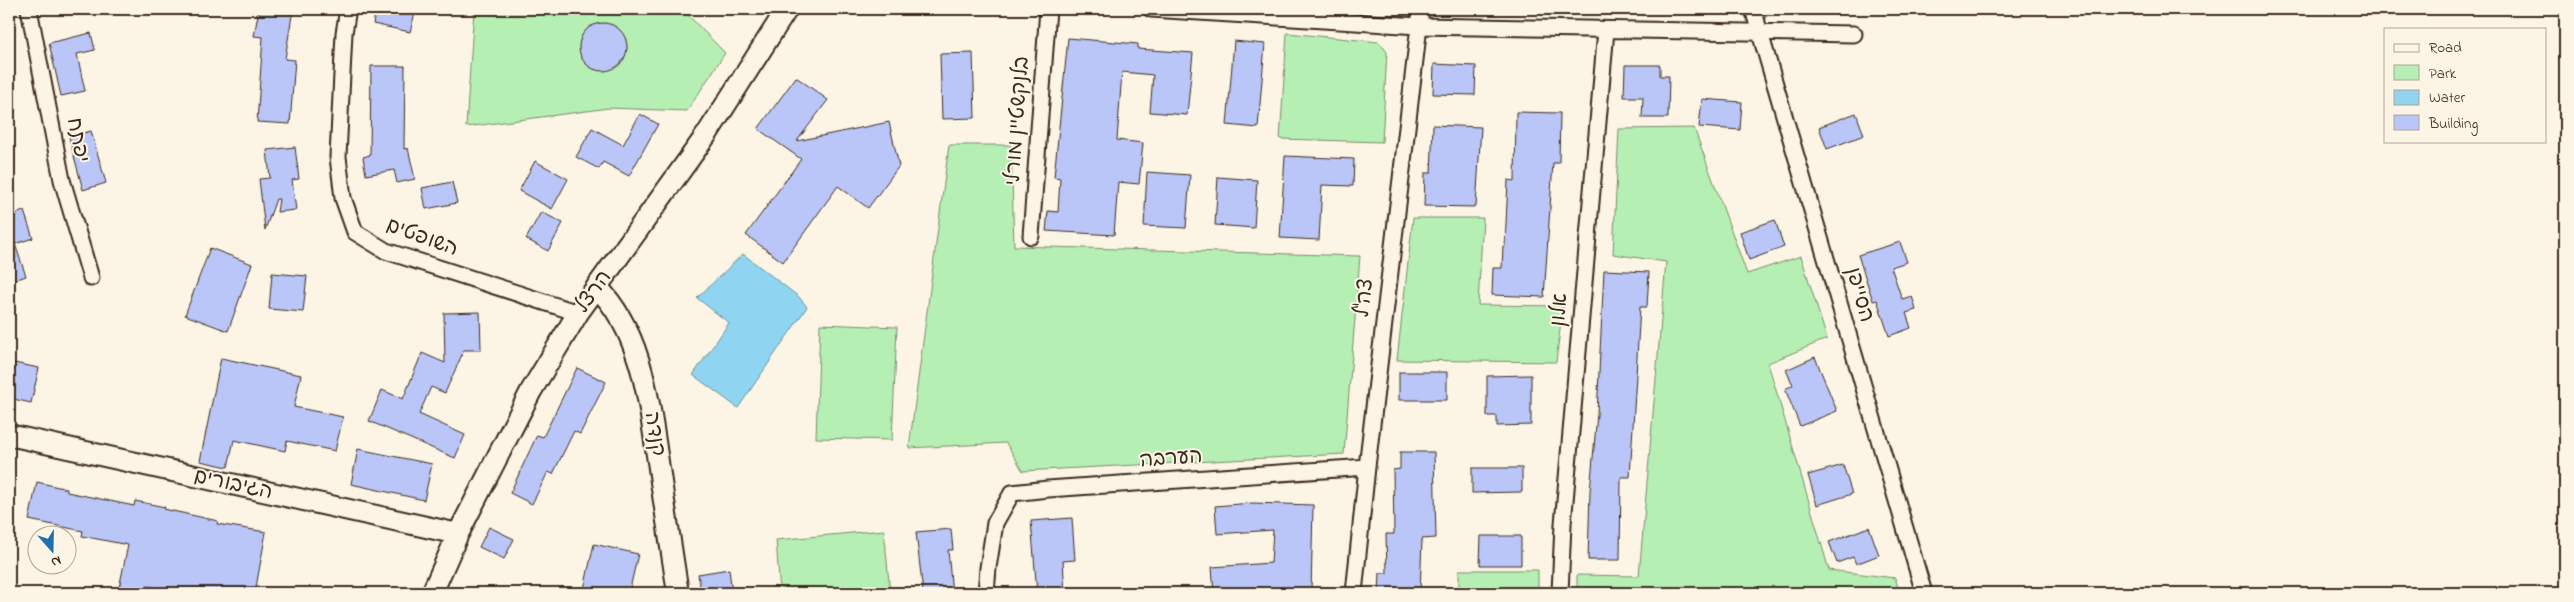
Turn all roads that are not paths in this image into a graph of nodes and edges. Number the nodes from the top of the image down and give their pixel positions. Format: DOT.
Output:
graph roads {
  1 [pos="29,9"];
  2 [pos="348,9"];
  3 [pos="787,9"];
  4 [pos="1048,9"];
  5 [pos="1151,9"];
  6 [pos="1421,9"];
  7 [pos="1753,9"];
  8 [pos="1418,26"];
  9 [pos="1606,30"];
  10 [pos="1761,34"];
  11 [pos="1854,34"];
  12 [pos="1031,236"];
  13 [pos="91,278"];
  14 [pos="597,288"];
  15 [pos="578,312"];
  16 [pos="9,435"];
  17 [pos="1367,467"];
  18 [pos="458,534"];
  19 [pos="432,593"];
  20 [pos="678,593"];
  21 [pos="986,593"];
  22 [pos="1354,593"];
  23 [pos="1560,593"];
  24 [pos="1924,593"];
  1 -- 13 [label="street, יפתח"];
  2 -- 15 [label="street, השופטים"];
  3 -- 14 [label="street, הרצל"];
  4 -- 12 [label="street, בלנקשטיין מורלי"];
  5 -- 8 [label="street"];
  6 -- 8 [label="street, צה\"ל"];
  7 -- 10 [label="street, הסייפן"];
  8 -- 9 [label="street"];
  8 -- 17 [label="street, צה\"ל"];
  9 -- 10 [label="street"];
  9 -- 23 [label="street, אלון"];
  10 -- 11 [label="street"];
  10 -- 24 [label="street, הסייפן"];
  14 -- 15 [label="street, הרצל"];
  14 -- 20 [label="street, קנדה"];
  15 -- 18 [label="street, הרצל"];
  16 -- 18 [label="street, הגיבורים"];
  17 -- 21 [label="street, הערבה"];
  17 -- 22 [label="street, צה\"ל"];
  18 -- 19 [label="street, הרצל"];
}
